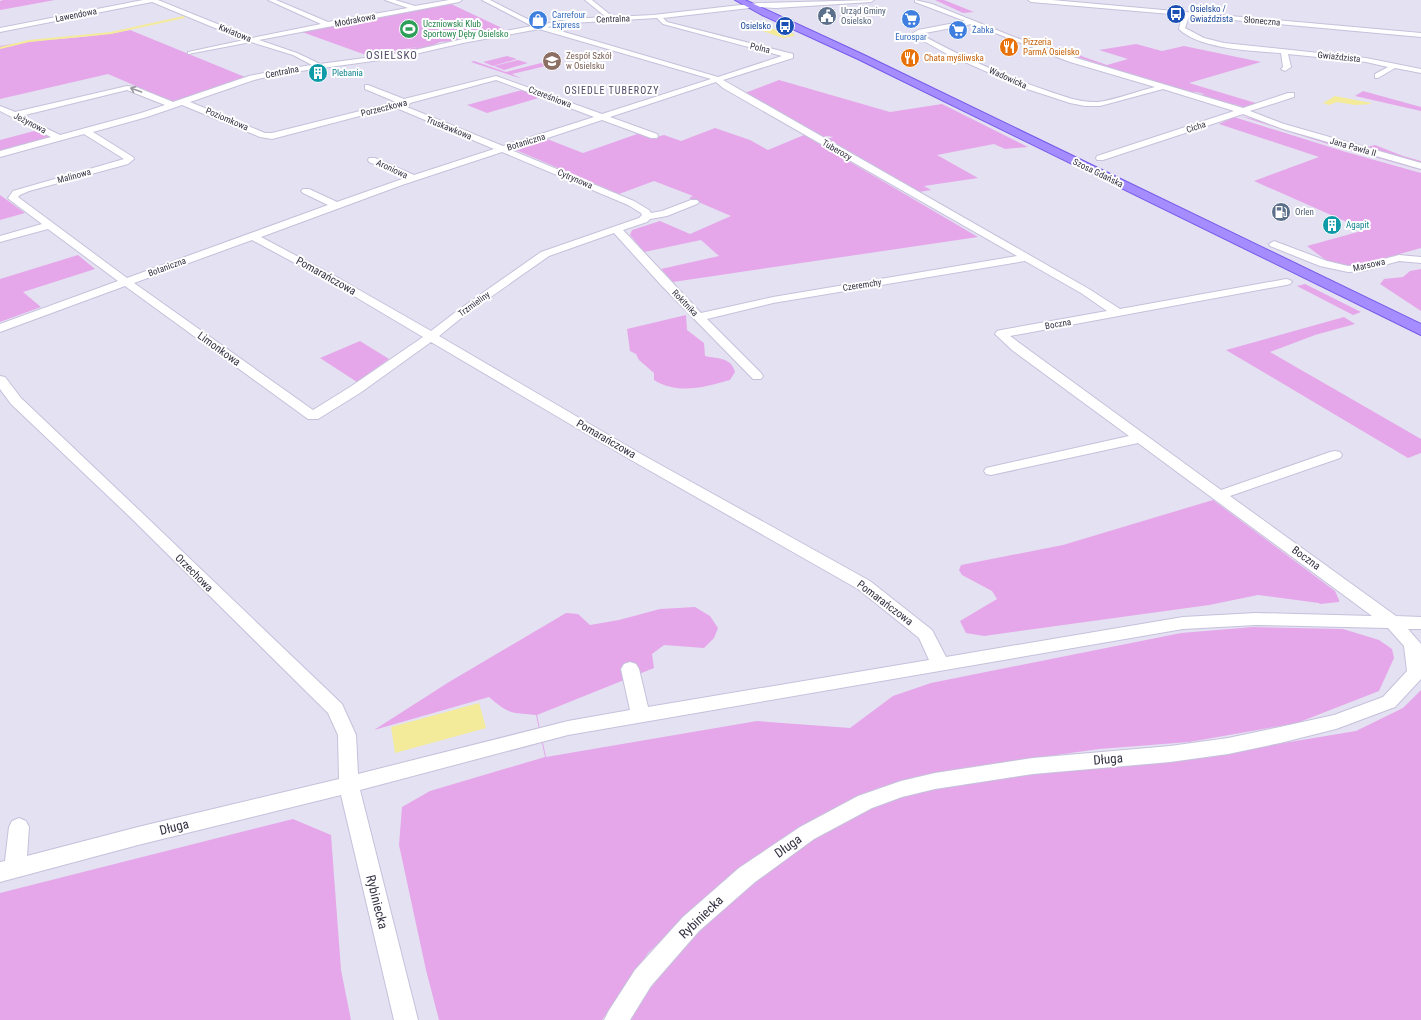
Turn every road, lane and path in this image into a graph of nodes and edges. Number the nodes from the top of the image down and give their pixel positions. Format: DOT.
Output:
graph roads {
  1 [pos="152,0"];
  2 [pos="271,0"];
  3 [pos="388,0"];
  4 [pos="458,0"];
  5 [pos="484,0"];
  6 [pos="588,0"];
  7 [pos="871,0"];
  8 [pos="909,0"];
  9 [pos="921,0"];
  10 [pos="1030,0"];
  11 [pos="174,1"];
  12 [pos="820,1"];
  13 [pos="161,3"];
  14 [pos="750,4"];
  15 [pos="415,8"];
  16 [pos="731,9"];
  17 [pos="1186,14"];
  18 [pos="63,17"];
  19 [pos="612,19"];
  20 [pos="660,19"];
  21 [pos="77,22"];
  22 [pos="972,22"];
  23 [pos="329,24"];
  24 [pos="539,27"];
  25 [pos="0,30"];
  26 [pos="1421,35"];
  27 [pos="251,40"];
  28 [pos="1273,42"];
  29 [pos="1273,51"];
  30 [pos="1284,52"];
  31 [pos="190,53"];
  32 [pos="318,66"];
  33 [pos="1395,66"];
  34 [pos="1285,69"];
  35 [pos="1421,71"];
  36 [pos="1378,76"];
  37 [pos="496,78"];
  38 [pos="718,80"];
  39 [pos="368,87"];
  40 [pos="1163,87"];
  41 [pos="1291,95"];
  42 [pos="183,102"];
  43 [pos="406,103"];
  44 [pos="172,105"];
  45 [pos="396,105"];
  46 [pos="0,108"];
  47 [pos="1241,112"];
  48 [pos="14,115"];
  49 [pos="604,117"];
  50 [pos="86,131"];
  51 [pos="272,136"];
  52 [pos="654,136"];
  53 [pos="59,138"];
  54 [pos="503,149"];
  55 [pos="0,154"];
  56 [pos="372,160"];
  57 [pos="1090,160"];
  58 [pos="1421,166"];
  59 [pos="412,178"];
  60 [pos="306,191"];
  61 [pos="694,202"];
  62 [pos="335,205"];
  63 [pos="647,214"];
  64 [pos="49,225"];
  65 [pos="616,229"];
  66 [pos="252,236"];
  67 [pos="0,239"];
  68 [pos="1274,244"];
  69 [pos="1026,258"];
  70 [pos="1421,260"];
  71 [pos="126,282"];
  72 [pos="1286,282"];
  73 [pos="1118,313"];
  74 [pos="698,317"];
  75 [pos="0,328"];
  76 [pos="1421,330"];
  77 [pos="431,336"];
  78 [pos="757,376"];
  79 [pos="0,380"];
  80 [pos="313,416"];
  81 [pos="1141,438"];
  82 [pos="1335,454"];
  83 [pos="991,471"];
  84 [pos="1220,495"];
  85 [pos="1392,622"];
  86 [pos="1421,623"];
  87 [pos="940,664"];
  88 [pos="630,669"];
  89 [pos="640,716"];
  90 [pos="349,785"];
  91 [pos="19,827"];
  92 [pos="8,870"];
  93 [pos="747,875"];
  94 [pos="406,1020"];
  95 [pos="616,1020"];
  1 -- 13 [label="street, Kwiatowa"];
  1 -- 18 [label="street, Lawendowa"];
  2 -- 23 [label="street"];
  3 -- 15 [label="street"];
  4 -- 15 [label="street, Modrakowa"];
  5 -- 24 [label="street, Tuberozy"];
  6 -- 19 [label="street"];
  7 -- 12 [label="street, Centralna"];
  8 -- 9 [label="street, Jana Pawła II"];
  9 -- 22 [label="street, Jana Pawła II"];
  10 -- 17 [label="street, Słoneczna"];
  11 -- 13 [label="street"];
  12 -- 14 [label="street, Centralna"];
  13 -- 27 [label="street, Kwiatowa"];
  14 -- 16 [label="street, Centralna"];
  14 -- 16 [label="street"];
  14 -- 57 [label="main road, Szosa Gdańska"];
  15 -- 23 [label="street, Modrakowa"];
  16 -- 20 [label="street, Centralna"];
  17 -- 26 [label="street, Słoneczna"];
  17 -- 29 [label="street, Gwiaździsta"];
  18 -- 21 [label="street"];
  18 -- 25 [label="street, Lawendowa"];
  19 -- 20 [label="street, Centralna"];
  19 -- 24 [label="street, Centralna"];
  20 -- 38 [label="street, Polna"];
  22 -- 40 [label="street, Jana Pawła II"];
  22 -- 40 [label="street, Wadowicka"];
  23 -- 27 [label="street, Modrakowa"];
  24 -- 32 [label="street, Centralna"];
  24 -- 38 [label="street, Tuberozy"];
  27 -- 31 [label="street, Modrakowa"];
  27 -- 32 [label="street, Kwiatowa"];
  28 -- 29 [label="street"];
  29 -- 30 [label="street, Gwiaździsta"];
  30 -- 33 [label="street, Gwiaździsta"];
  30 -- 34 [label="street"];
  32 -- 42 [label="street, Centralna"];
  33 -- 35 [label="street, Gwiaździsta"];
  33 -- 36 [label="street"];
  37 -- 43 [label="street, Porzeczkowa"];
  37 -- 49 [label="street, Czereśniowa"];
  38 -- 49 [label="street, Botaniczna"];
  38 -- 69 [label="street, Tuberozy"];
  39 -- 43 [label="street"];
  40 -- 47 [label="street, Jana Pawła II"];
  41 -- 47 [label="street, Cicha"];
  42 -- 44 [label="street, Centralna"];
  42 -- 51 [label="street, Poziomkowa"];
  43 -- 45 [label="street, Porzeczkowa"];
  44 -- 48 [label="street, one-way"];
  44 -- 50 [label="street, Centralna"];
  45 -- 51 [label="street, Porzeczkowa"];
  45 -- 54 [label="street, Truskawkowa"];
  46 -- 48 [label="street, Jeżynowa"];
  47 -- 57 [label="street, Cicha"];
  47 -- 58 [label="street, Jana Pawła II"];
  48 -- 53 [label="street, Jeżynowa"];
  49 -- 52 [label="street, Czereśniowa"];
  49 -- 54 [label="street, Botaniczna"];
  50 -- 53 [label="street, Centralna"];
  50 -- 64 [label="street, Malinowa"];
  53 -- 55 [label="street, Centralna"];
  54 -- 59 [label="street, Botaniczna"];
  54 -- 63 [label="street, Cytrynowa"];
  56 -- 59 [label="street, Aroniowa"];
  57 -- 76 [label="main road, Szosa Gdańska"];
  59 -- 62 [label="street, Botaniczna"];
  60 -- 62 [label="street"];
  61 -- 63 [label="street, Trzmieliny"];
  62 -- 66 [label="street, Botaniczna"];
  63 -- 65 [label="street, Trzmieliny"];
  64 -- 67 [label="street"];
  64 -- 71 [label="street, Malinowa"];
  65 -- 74 [label="street, Rokitnika"];
  65 -- 77 [label="street, Trzmieliny"];
  66 -- 71 [label="street, Botaniczna"];
  66 -- 77 [label="street, Pomarańczowa"];
  68 -- 70 [label="street, Marsowa"];
  69 -- 73 [label="street, Tuberozy"];
  69 -- 74 [label="street, Czeremchy"];
  71 -- 75 [label="street, Botaniczna"];
  71 -- 80 [label="street, Limonkowa"];
  72 -- 73 [label="street, Boczna"];
  73 -- 81 [label="street, Boczna"];
  74 -- 78 [label="street, Rokitnika"];
  77 -- 80 [label="street, Trzmieliny"];
  77 -- 87 [label="street, Pomarańczowa"];
  79 -- 90 [label="street, Orzechowa"];
  81 -- 83 [label="street"];
  81 -- 84 [label="street, Boczna"];
  82 -- 84 [label="street"];
  84 -- 85 [label="street, Boczna"];
  85 -- 86 [label="street"];
  85 -- 87 [label="street, Długa"];
  85 -- 93 [label="street, Długa"];
  87 -- 89 [label="street, Długa"];
  88 -- 89 [label="street"];
  89 -- 90 [label="street, Długa"];
  90 -- 92 [label="street, Długa"];
  90 -- 94 [label="street, Rybiniecka"];
  91 -- 92 [label="street"];
  93 -- 95 [label="street, Rybiniecka"];
}
